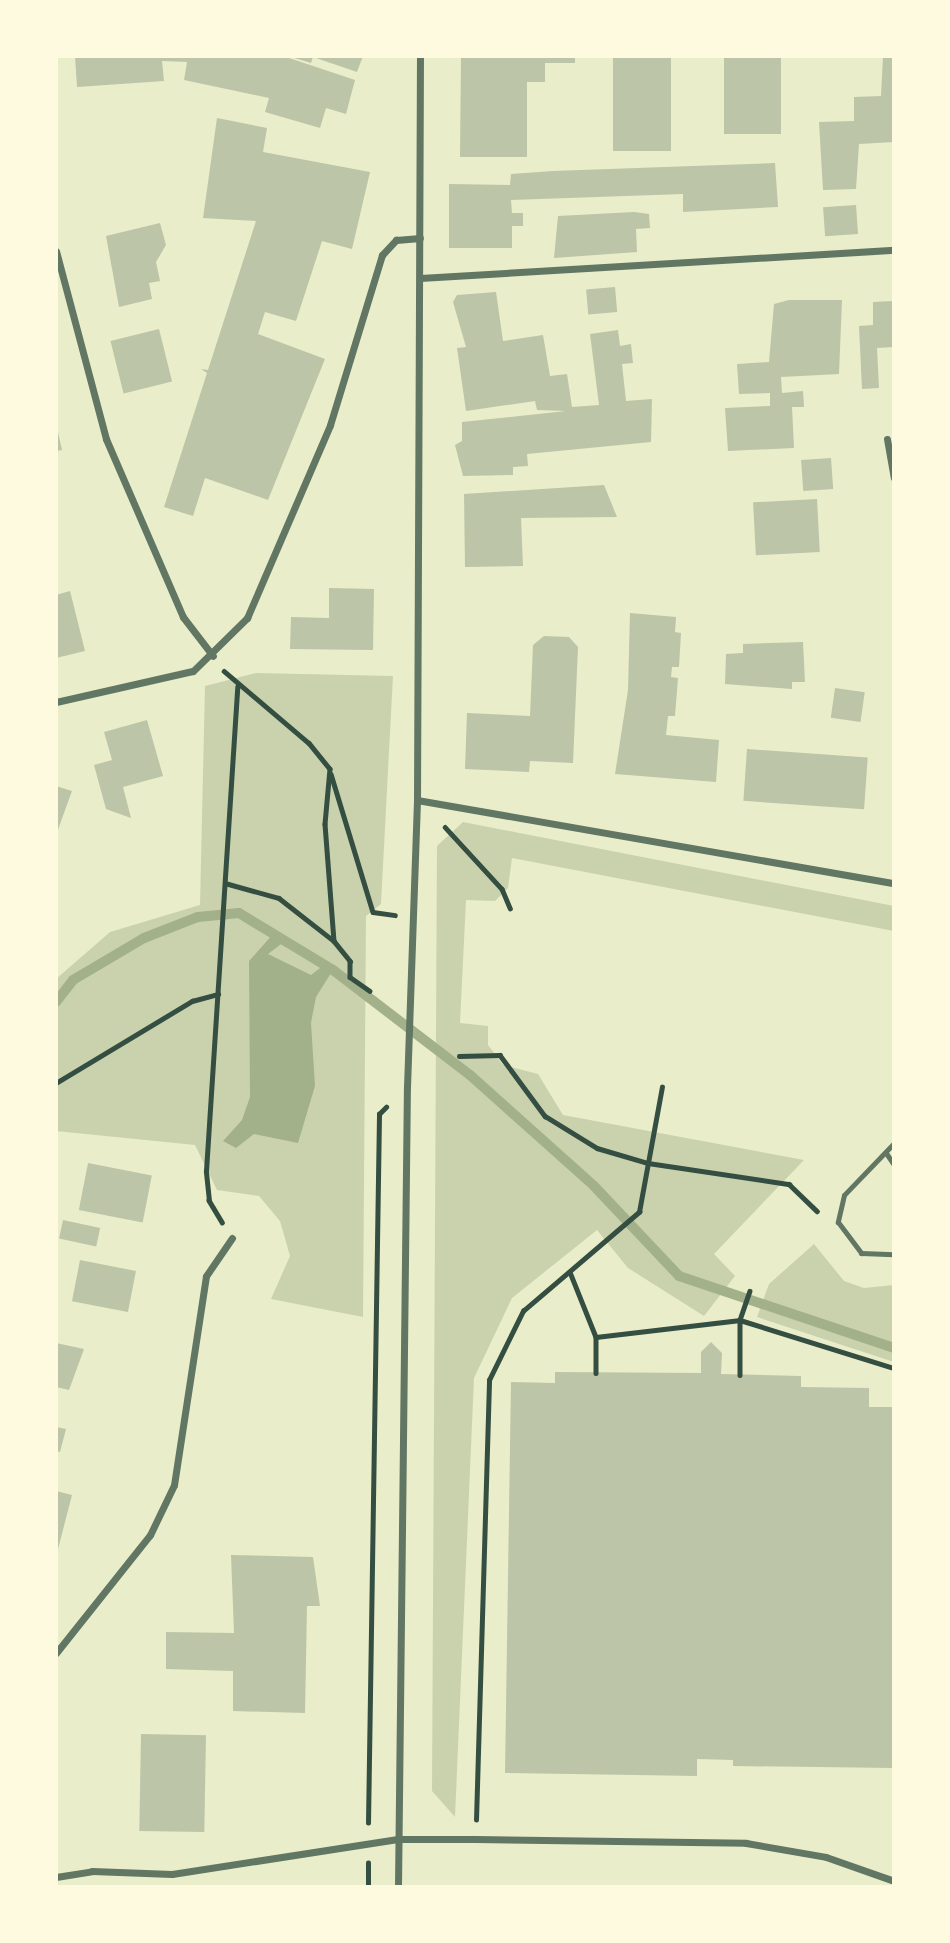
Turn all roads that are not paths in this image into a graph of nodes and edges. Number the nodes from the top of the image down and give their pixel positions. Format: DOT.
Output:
graph roads {
  1 [pos="420,56"];
  2 [pos="420,238"];
  3 [pos="894,250"];
  4 [pos="56,251"];
  5 [pos="420,278"];
  6 [pos="887,439"];
  7 [pos="894,477"];
  8 [pos="213,656"];
  9 [pos="56,702"];
  10 [pos="417,800"];
  11 [pos="894,883"];
  12 [pos="894,1143"];
  13 [pos="886,1153"];
  14 [pos="894,1165"];
  15 [pos="232,1238"];
  16 [pos="894,1254"];
  17 [pos="56,1653"];
  18 [pos="399,1839"];
  19 [pos="56,1877"];
  20 [pos="894,1881"];
  21 [pos="398,1887"];
  1 -- 2 [label="street"];
  2 -- 5 [label="street"];
  2 -- 8 [label="street"];
  3 -- 5 [label="street"];
  4 -- 8 [label="street"];
  5 -- 10 [label="street"];
  6 -- 7 [label="street"];
  8 -- 9 [label="street"];
  10 -- 11 [label="street"];
  10 -- 18 [label="street"];
  12 -- 13 [label="lane"];
  13 -- 14 [label="lane"];
  13 -- 16 [label="lane"];
  15 -- 17 [label="street"];
  18 -- 19 [label="street"];
  18 -- 20 [label="street"];
  18 -- 21 [label="street"];
}
